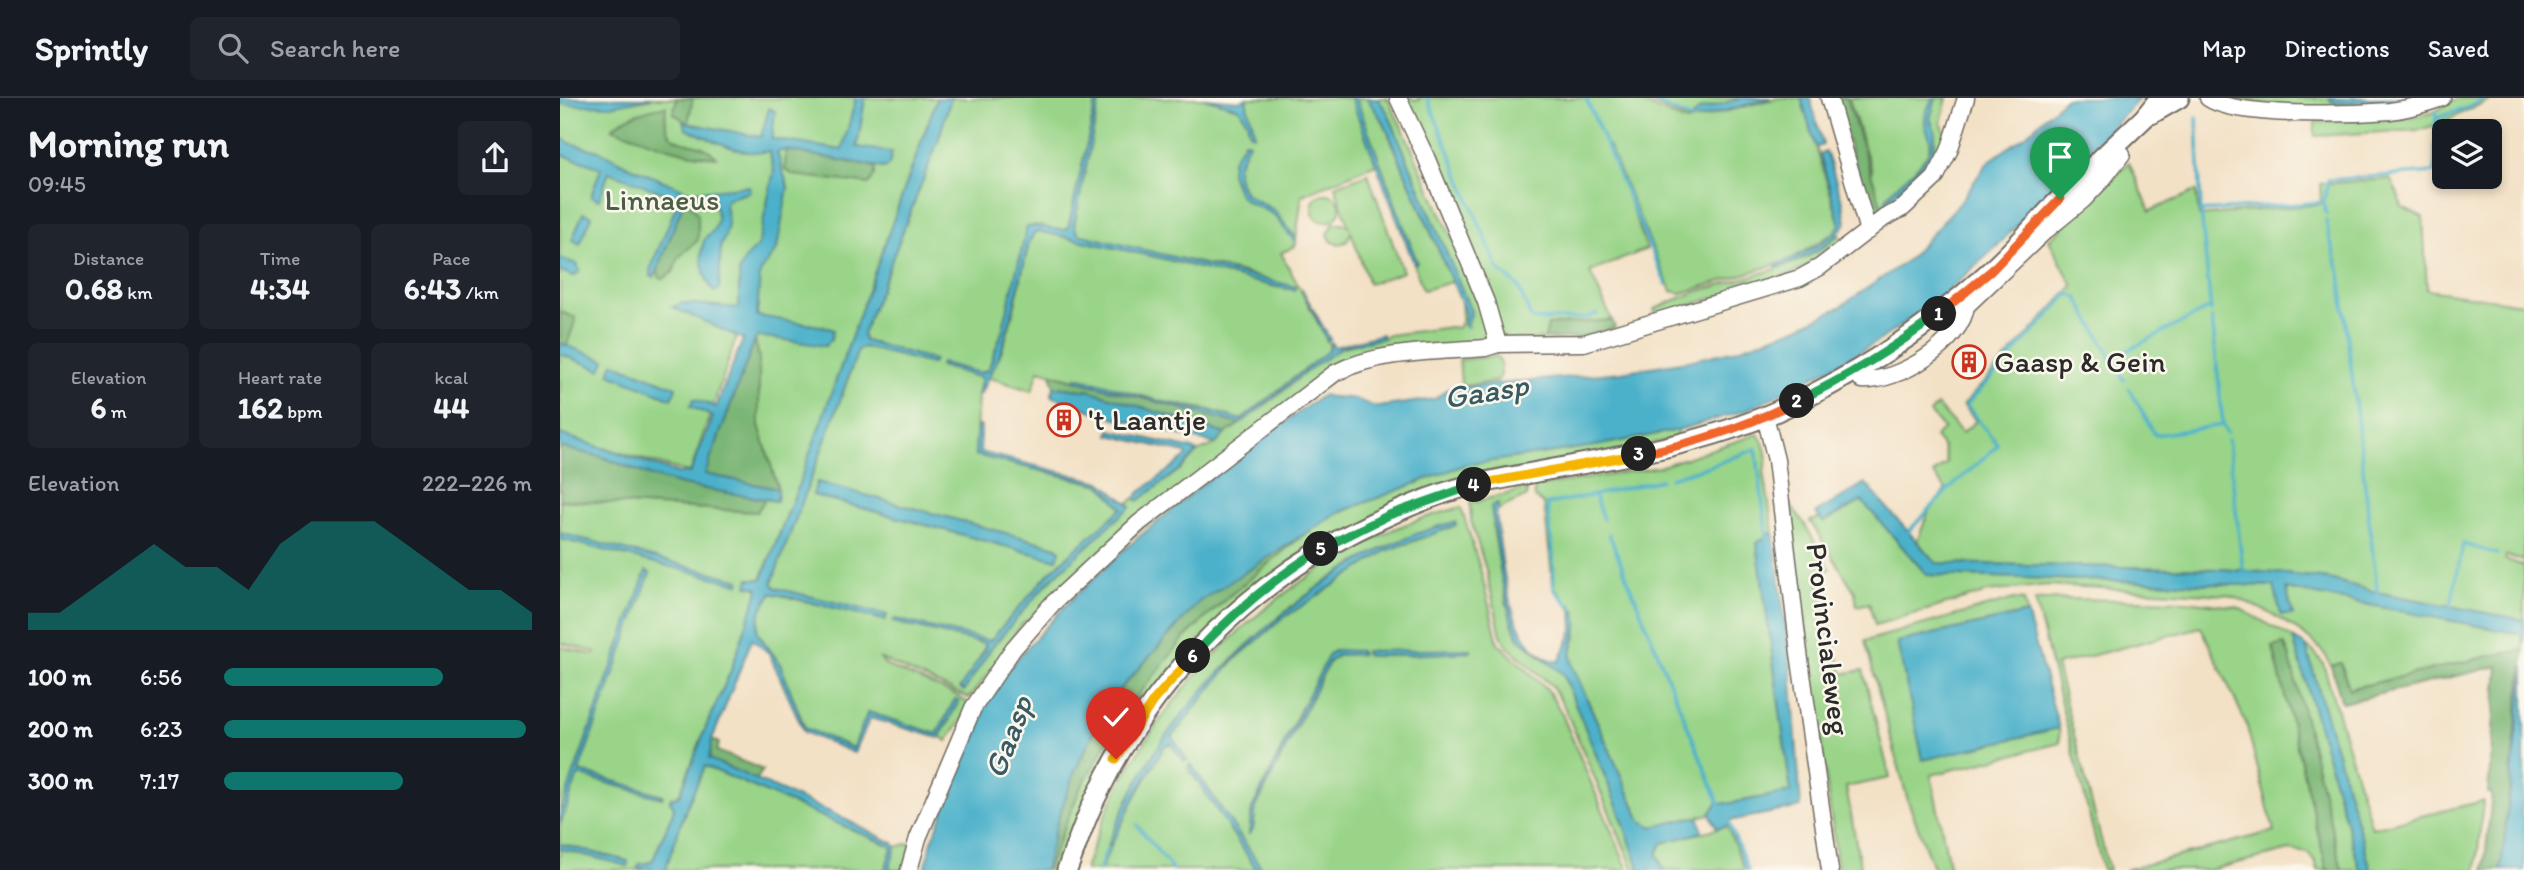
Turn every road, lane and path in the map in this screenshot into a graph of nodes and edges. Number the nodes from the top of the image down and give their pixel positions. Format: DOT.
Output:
graph roads {
  1 [pos="1398,98"];
  2 [pos="1829,98"];
  3 [pos="1966,98"];
  4 [pos="2160,98"];
  5 [pos="2179,98"];
  6 [pos="2207,98"];
  7 [pos="2442,98"];
  8 [pos="2144,118"];
  9 [pos="2118,150"];
  10 [pos="1868,230"];
  11 [pos="1498,344"];
  12 [pos="1856,371"];
  13 [pos="1765,416"];
  14 [pos="909,870"];
  15 [pos="1067,870"];
  16 [pos="1830,870"];
  1 -- 11 [label="street"];
  2 -- 10 [label="street"];
  3 -- 10 [label="street"];
  4 -- 8 [label="main road"];
  5 -- 8 [label="main road"];
  6 -- 7 [label="street"];
  8 -- 9 [label="main road"];
  9 -- 12 [label="main road"];
  9 -- 12 [label="street"];
  10 -- 11 [label="street"];
  11 -- 14 [label="street"];
  12 -- 13 [label="main road"];
  13 -- 15 [label="main road"];
  13 -- 16 [label="street, Provincialeweg"];
}
